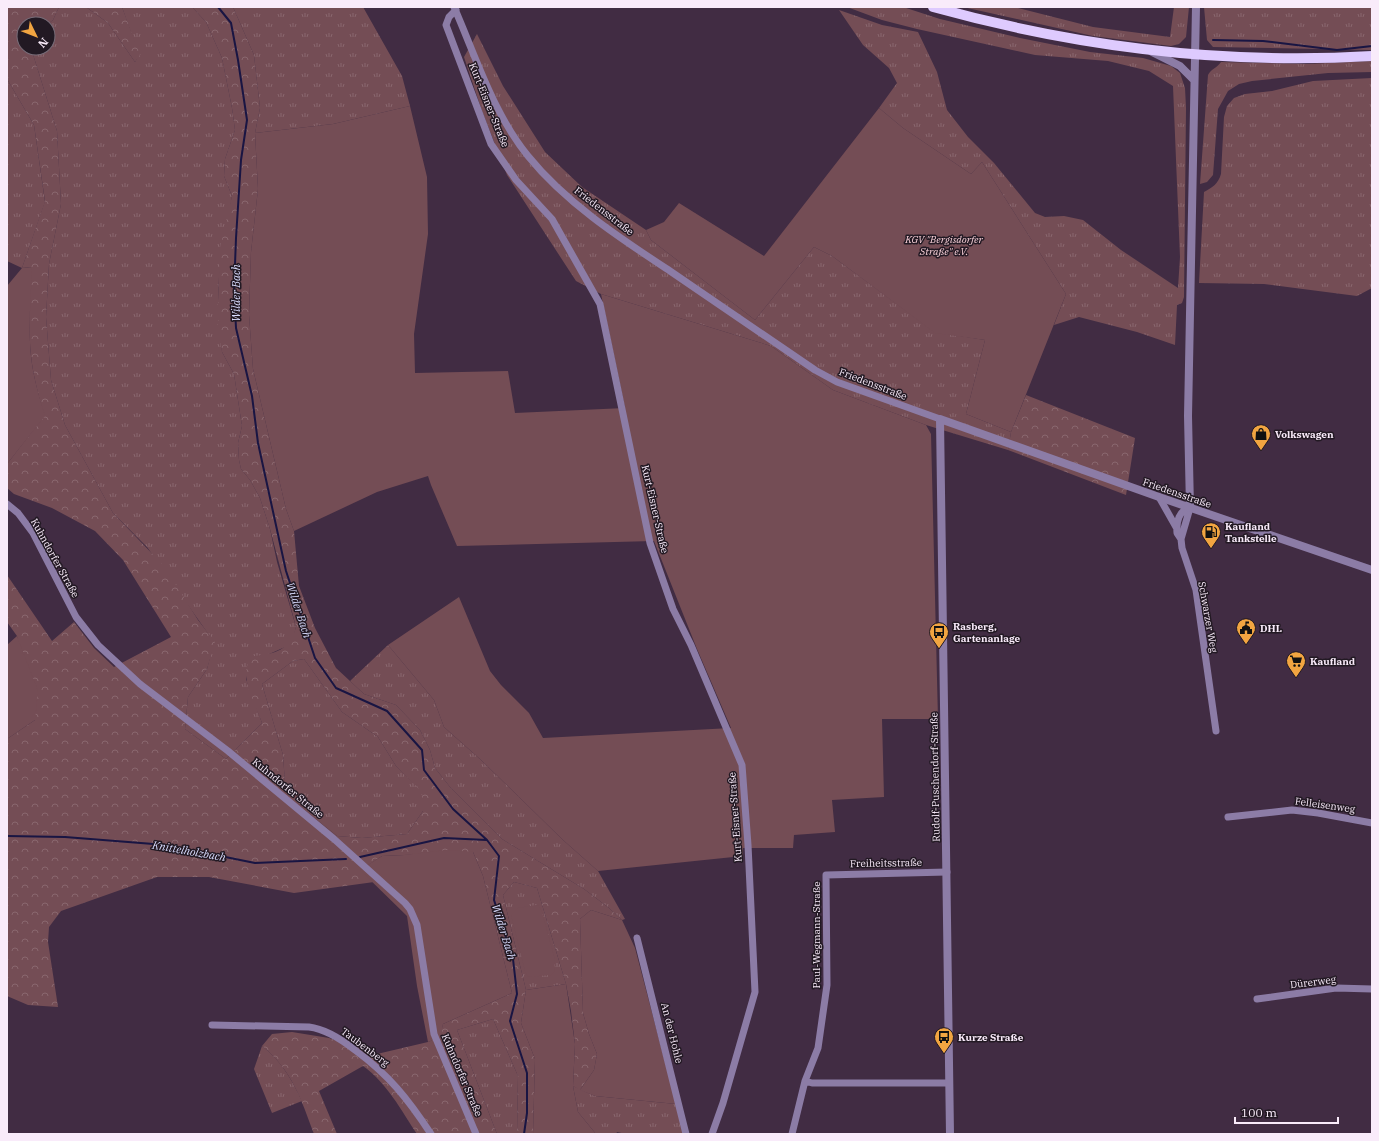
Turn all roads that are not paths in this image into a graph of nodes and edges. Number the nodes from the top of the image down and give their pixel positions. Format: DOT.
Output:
graph roads {
  1 [pos="933,7"];
  2 [pos="1196,7"];
  3 [pos="455,9"];
  4 [pos="1152,51"];
  5 [pos="1195,55"];
  6 [pos="1372,56"];
  7 [pos="1194,80"];
  8 [pos="940,419"];
  9 [pos="1159,498"];
  10 [pos="7,504"];
  11 [pos="1190,508"];
  12 [pos="1177,527"];
  13 [pos="1181,539"];
  14 [pos="1372,570"];
  15 [pos="1216,731"];
  16 [pos="1228,818"];
  17 [pos="1372,823"];
  18 [pos="947,872"];
  19 [pos="826,875"];
  20 [pos="637,938"];
  21 [pos="1372,989"];
  22 [pos="1257,999"];
  23 [pos="212,1025"];
  24 [pos="805,1081"];
  25 [pos="948,1083"];
  26 [pos="431,1134"];
  27 [pos="476,1134"];
  28 [pos="686,1134"];
  29 [pos="712,1134"];
  30 [pos="792,1134"];
  31 [pos="950,1134"];
  1 -- 4 [label="main road"];
  2 -- 5 [label="street"];
  3 -- 8 [label="street, Friedensstraße"];
  3 -- 29 [label="street, Kurt-Eisner-Straße"];
  4 -- 5 [label="main road"];
  4 -- 7 [label="street"];
  5 -- 6 [label="main road"];
  5 -- 7 [label="street"];
  7 -- 11 [label="street"];
  8 -- 9 [label="street, Friedensstraße"];
  8 -- 18 [label="street, Rudolf-Puschendorf-Straße"];
  9 -- 11 [label="street, Friedensstraße"];
  9 -- 12 [label="street"];
  10 -- 27 [label="street, Kuhndorfer Straße"];
  11 -- 12 [label="street"];
  11 -- 13 [label="street, Schwarzer Weg"];
  11 -- 14 [label="street, Friedensstraße"];
  12 -- 13 [label="street"];
  13 -- 15 [label="street, Schwarzer Weg"];
  16 -- 17 [label="street, Felleisenweg"];
  18 -- 19 [label="street, Freiheitsstraße"];
  18 -- 25 [label="street, Rudolf-Puschendorf-Straße"];
  19 -- 24 [label="street, Paul-Wegmann-Straße"];
  20 -- 28 [label="street, An der Hohle"];
  21 -- 22 [label="street, Dürerweg"];
  23 -- 26 [label="street, Taubenberg"];
  24 -- 25 [label="street"];
  24 -- 30 [label="street, Paul-Wegmann-Straße"];
  25 -- 31 [label="street, Rudolf-Puschendorf-Straße"];
}
